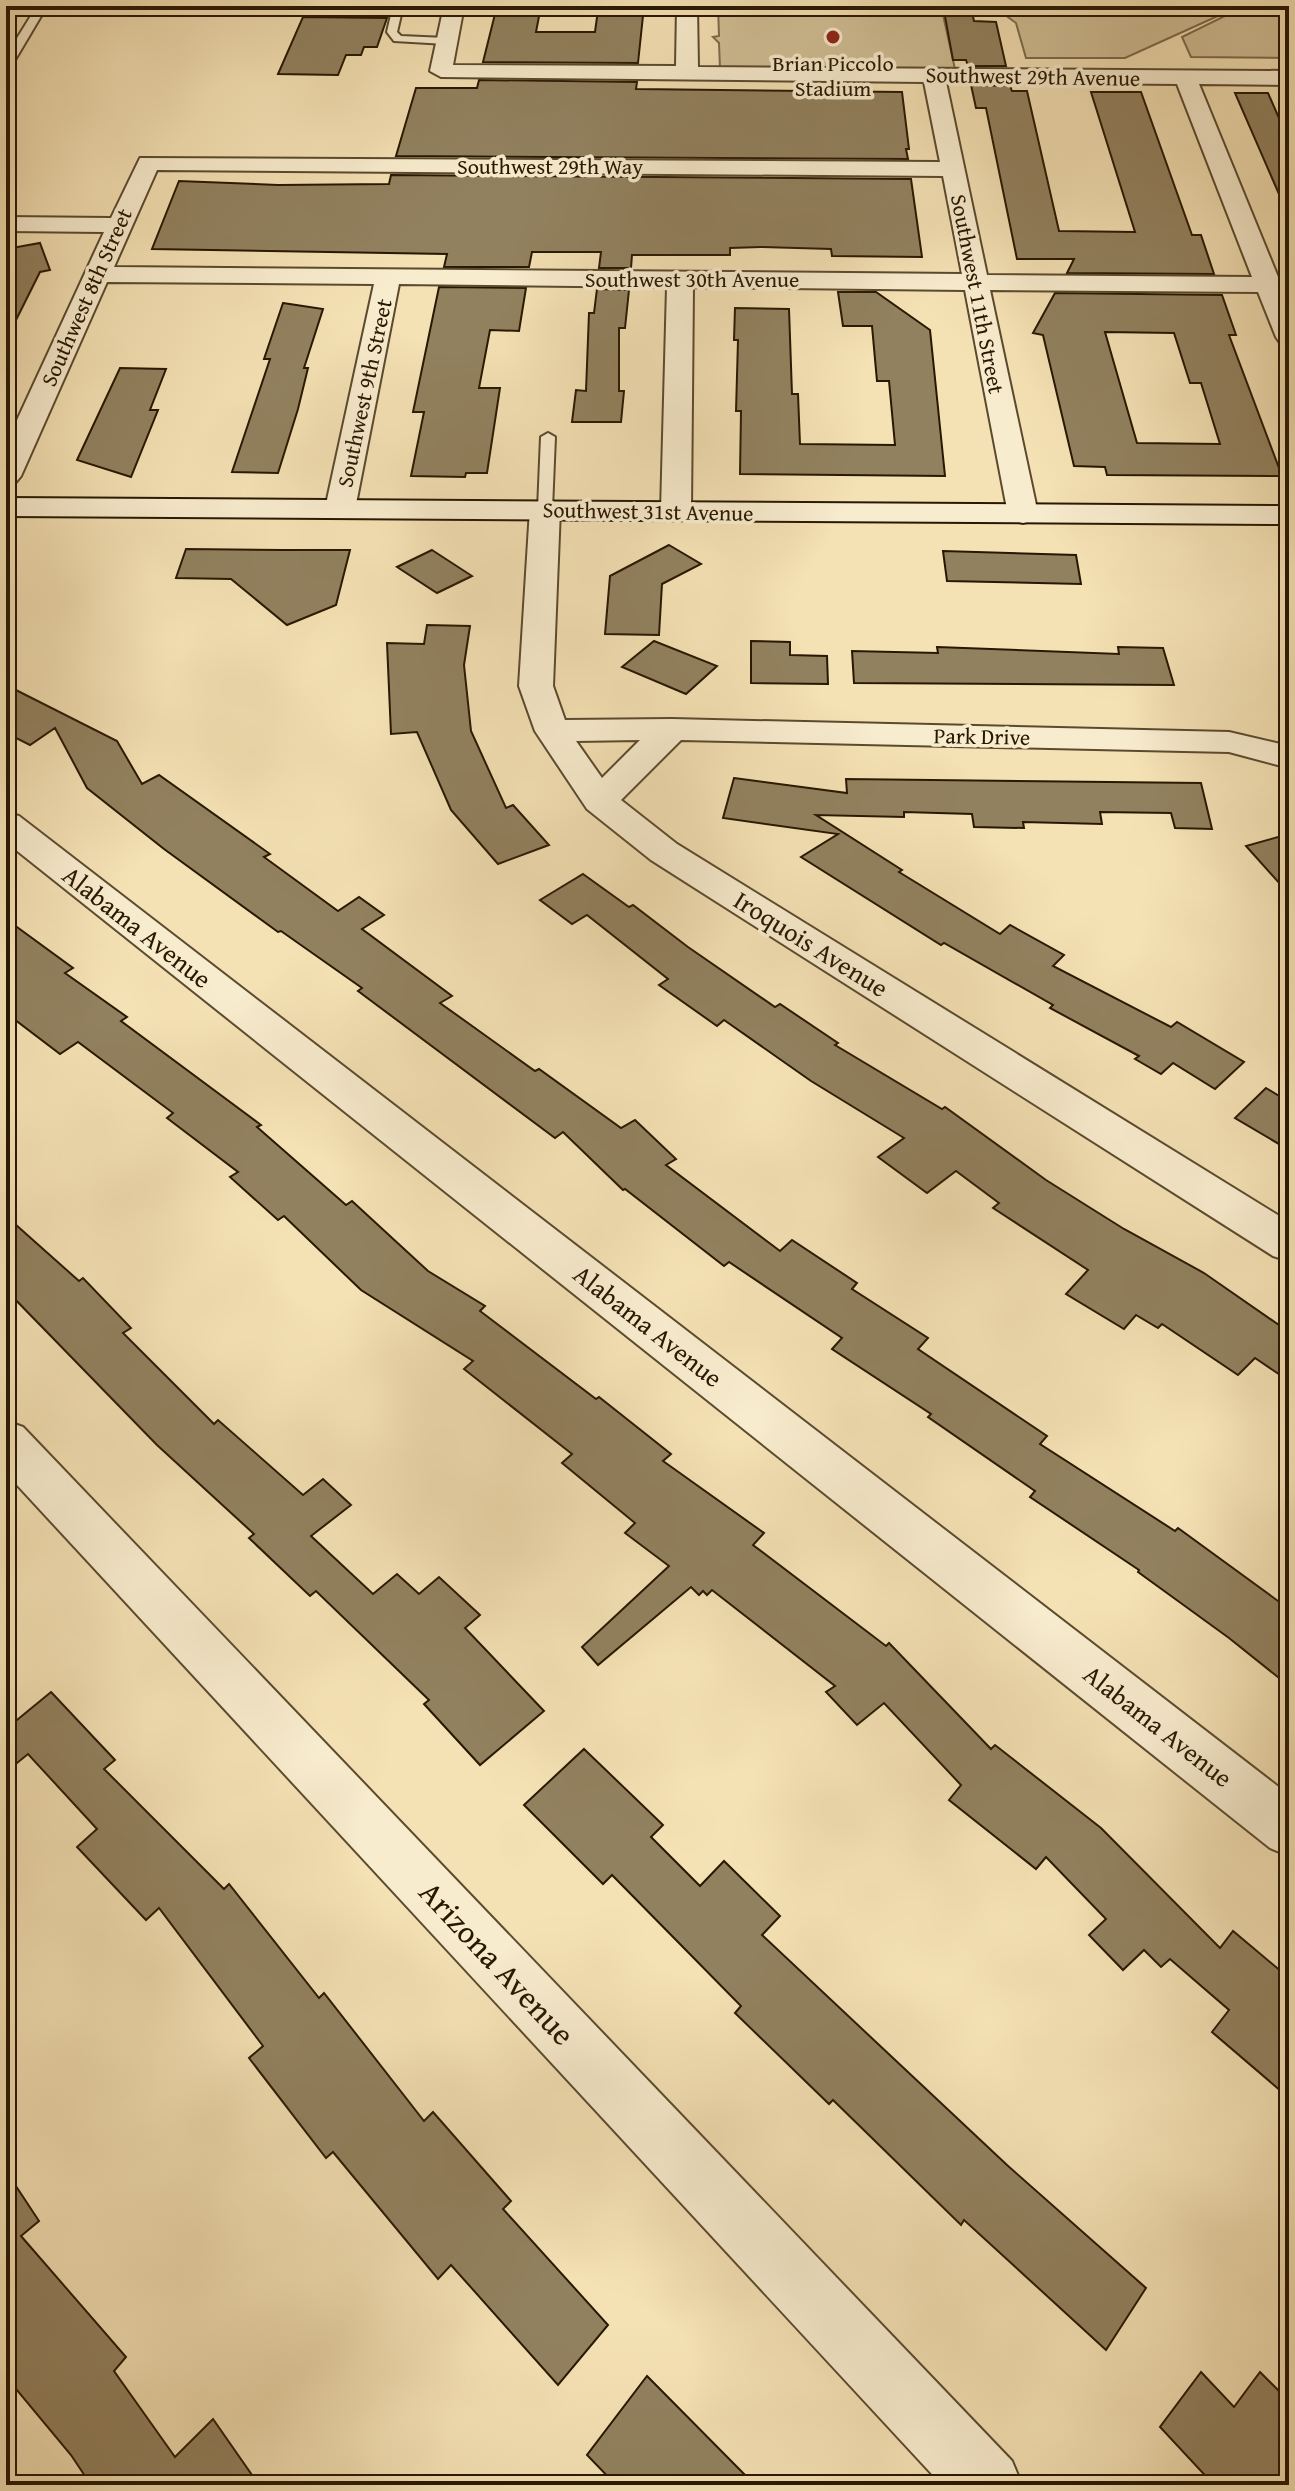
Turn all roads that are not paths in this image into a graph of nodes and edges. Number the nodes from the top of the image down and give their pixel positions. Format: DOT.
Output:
graph roads {
  1 [pos="42,6"];
  2 [pos="398,6"];
  3 [pos="454,6"];
  4 [pos="687,6"];
  5 [pos="446,41"];
  6 [pos="6,60"];
  7 [pos="687,73"];
  8 [pos="934,75"];
  9 [pos="1185,77"];
  10 [pos="1289,78"];
  11 [pos="148,163"];
  12 [pos="953,169"];
  13 [pos="6,224"];
  14 [pos="117,225"];
  15 [pos="96,274"];
  16 [pos="388,277"];
  17 [pos="680,279"];
  18 [pos="975,281"];
  19 [pos="1277,285"];
  20 [pos="1289,337"];
  21 [pos="548,437"];
  22 [pos="6,476"];
  23 [pos="6,507"];
  24 [pos="340,509"];
  25 [pos="545,509"];
  26 [pos="676,511"];
  27 [pos="1023,514"];
  28 [pos="1289,515"];
  29 [pos="672,729"];
  30 [pos="552,731"];
  31 [pos="1289,757"];
  32 [pos="600,801"];
  33 [pos="6,824"];
  34 [pos="1289,1244"];
  35 [pos="6,1441"];
  36 [pos="1289,1829"];
  37 [pos="988,2485"];
  1 -- 6 [label="lane"];
  2 -- 5 [label="lane"];
  3 -- 5 [label="street"];
  4 -- 7 [label="street"];
  5 -- 7 [label="street, Southwest 29th Avenue"];
  7 -- 8 [label="street, Southwest 29th Avenue"];
  8 -- 9 [label="street, Southwest 29th Avenue"];
  8 -- 12 [label="street, Southwest 11th Street"];
  9 -- 10 [label="street, Southwest 29th Avenue"];
  9 -- 19 [label="street"];
  11 -- 12 [label="street, Southwest 29th Way"];
  11 -- 14 [label="street, Southwest 8th Street"];
  12 -- 18 [label="street, Southwest 11th Street"];
  13 -- 14 [label="street"];
  14 -- 15 [label="street, Southwest 8th Street"];
  15 -- 16 [label="street, Southwest 30th Avenue"];
  15 -- 22 [label="street, Southwest 8th Street"];
  16 -- 17 [label="street, Southwest 30th Avenue"];
  16 -- 24 [label="street, Southwest 9th Street"];
  17 -- 18 [label="street, Southwest 30th Avenue"];
  17 -- 26 [label="street"];
  18 -- 19 [label="street, Southwest 30th Avenue"];
  18 -- 27 [label="street, Southwest 11th Street"];
  19 -- 20 [label="street"];
  21 -- 25 [label="lane"];
  23 -- 24 [label="street, Southwest 31st Avenue"];
  24 -- 25 [label="street, Southwest 31st Avenue"];
  25 -- 26 [label="street, Southwest 31st Avenue"];
  25 -- 30 [label="street, Iroquois Avenue"];
  26 -- 27 [label="street, Southwest 31st Avenue"];
  27 -- 28 [label="street, Southwest 31st Avenue"];
  29 -- 30 [label="street, Park Drive"];
  29 -- 31 [label="street, Park Drive"];
  29 -- 32 [label="street"];
  30 -- 32 [label="street, Iroquois Avenue"];
  32 -- 34 [label="street, Iroquois Avenue"];
  33 -- 36 [label="street, Alabama Avenue"];
  35 -- 37 [label="street, Arizona Avenue"];
}
